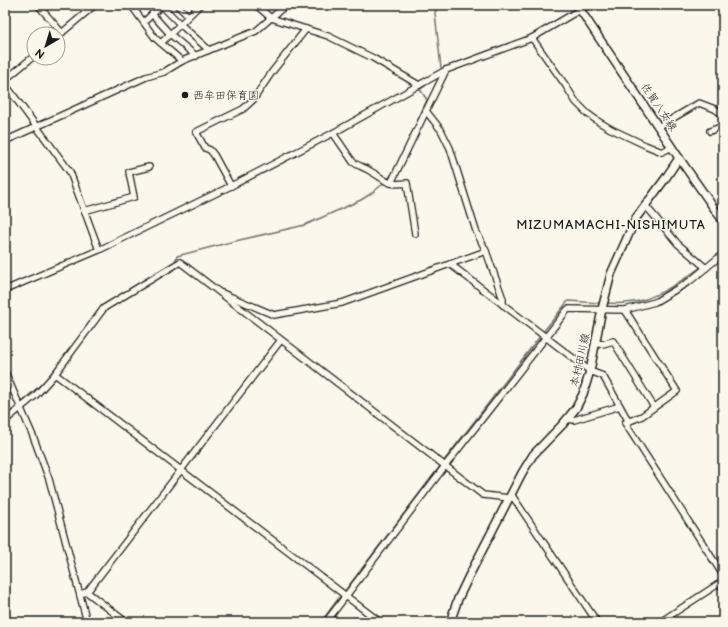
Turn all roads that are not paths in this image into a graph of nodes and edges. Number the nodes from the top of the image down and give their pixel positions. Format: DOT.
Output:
graph roads {
  1 [pos="38,5"];
  2 [pos="95,5"];
  3 [pos="131,5"];
  4 [pos="161,5"];
  5 [pos="177,5"];
  6 [pos="200,5"];
  7 [pos="256,5"];
  8 [pos="286,5"];
  9 [pos="588,5"];
  10 [pos="579,7"];
  11 [pos="152,14"];
  12 [pos="188,16"];
  13 [pos="271,18"];
  14 [pos="144,22"];
  15 [pos="180,24"];
  16 [pos="54,26"];
  17 [pos="66,29"];
  18 [pos="306,29"];
  19 [pos="170,34"];
  20 [pos="532,38"];
  21 [pos="161,43"];
  22 [pos="209,50"];
  23 [pos="196,56"];
  24 [pos="182,61"];
  25 [pos="26,63"];
  26 [pos="446,70"];
  27 [pos="5,80"];
  28 [pos="5,84"];
  29 [pos="419,85"];
  30 [pos="426,111"];
  31 [pos="723,115"];
  32 [pos="35,126"];
  33 [pos="723,126"];
  34 [pos="658,127"];
  35 [pos="710,131"];
  36 [pos="333,133"];
  37 [pos="5,141"];
  38 [pos="672,147"];
  39 [pos="679,158"];
  40 [pos="149,167"];
  41 [pos="391,183"];
  42 [pos="231,186"];
  43 [pos="645,205"];
  44 [pos="84,211"];
  45 [pos="723,221"];
  46 [pos="415,234"];
  47 [pos="99,250"];
  48 [pos="486,251"];
  49 [pos="723,254"];
  50 [pos="450,264"];
  51 [pos="706,268"];
  52 [pos="5,290"];
  53 [pos="214,290"];
  54 [pos="502,305"];
  55 [pos="602,309"];
  56 [pos="625,310"];
  57 [pos="545,338"];
  58 [pos="281,340"];
  59 [pos="596,343"];
  60 [pos="590,371"];
  61 [pos="5,372"];
  62 [pos="55,374"];
  63 [pos="620,406"];
  64 [pos="21,407"];
  65 [pos="654,407"];
  66 [pos="567,419"];
  67 [pos="5,421"];
  68 [pos="629,422"];
  69 [pos="445,466"];
  70 [pos="181,470"];
  71 [pos="510,496"];
  72 [pos="723,575"];
  73 [pos="723,581"];
  74 [pos="87,592"];
  75 [pos="80,594"];
  76 [pos="345,596"];
  77 [pos="87,622"];
  78 [pos="126,622"];
  79 [pos="326,622"];
  80 [pos="380,622"];
  81 [pos="450,622"];
  82 [pos="597,622"];
  83 [pos="660,622"];
  1 -- 16 [label="street"];
  2 -- 17 [label="street"];
  3 -- 14 [label="street"];
  4 -- 11 [label="street"];
  4 -- 15 [label="street"];
  5 -- 12 [label="street"];
  6 -- 12 [label="street"];
  7 -- 13 [label="street"];
  8 -- 13 [label="street"];
  9 -- 10 [label="street"];
  10 -- 20 [label="street"];
  10 -- 34 [label="main road, 佐賀八女線"];
  11 -- 14 [label="street"];
  11 -- 19 [label="street"];
  12 -- 15 [label="street"];
  13 -- 18 [label="street"];
  13 -- 22 [label="street"];
  14 -- 21 [label="street"];
  15 -- 19 [label="street"];
  15 -- 22 [label="street"];
  18 -- 29 [label="street"];
  18 -- 42 [label="street"];
  19 -- 21 [label="street"];
  19 -- 23 [label="street"];
  20 -- 26 [label="street"];
  20 -- 38 [label="street"];
  21 -- 24 [label="street"];
  22 -- 23 [label="street"];
  23 -- 24 [label="street"];
  24 -- 32 [label="street"];
  25 -- 27 [label="street"];
  26 -- 29 [label="street"];
  26 -- 30 [label="street"];
  28 -- 32 [label="street"];
  29 -- 36 [label="street"];
  30 -- 41 [label="street"];
  30 -- 48 [label="street"];
  31 -- 34 [label="street"];
  32 -- 37 [label="street"];
  32 -- 44 [label="street"];
  33 -- 35 [label="street"];
  34 -- 38 [label="main road, 佐賀八女線"];
  36 -- 41 [label="street"];
  36 -- 42 [label="street"];
  38 -- 39 [label="main road, 佐賀八女線"];
  39 -- 43 [label="main road, 本村田川線"];
  39 -- 45 [label="main road, 佐賀八女線"];
  40 -- 44 [label="street"];
  41 -- 46 [label="street"];
  42 -- 47 [label="street"];
  43 -- 51 [label="street"];
  43 -- 55 [label="main road, 本村田川線"];
  44 -- 47 [label="street"];
  47 -- 52 [label="street"];
  48 -- 50 [label="street"];
  48 -- 54 [label="street"];
  49 -- 51 [label="street"];
  50 -- 53 [label="street"];
  50 -- 54 [label="street"];
  51 -- 56 [label="street"];
  53 -- 58 [label="street"];
  53 -- 62 [label="street"];
  54 -- 57 [label="street"];
  55 -- 56 [label="street"];
  55 -- 57 [label="street"];
  55 -- 59 [label="main road, 本村田川線"];
  56 -- 65 [label="street"];
  57 -- 60 [label="street"];
  57 -- 69 [label="street"];
  58 -- 69 [label="street"];
  58 -- 70 [label="street"];
  59 -- 60 [label="main road, 本村田川線"];
  59 -- 65 [label="street"];
  60 -- 63 [label="street"];
  60 -- 66 [label="main road, 本村田川線"];
  61 -- 64 [label="street"];
  62 -- 64 [label="street"];
  62 -- 70 [label="street"];
  63 -- 66 [label="street"];
  63 -- 68 [label="street"];
  64 -- 67 [label="street"];
  64 -- 75 [label="street"];
  65 -- 68 [label="street"];
  66 -- 71 [label="main road, 本村田川線"];
  68 -- 72 [label="street"];
  69 -- 71 [label="street"];
  69 -- 76 [label="street"];
  70 -- 74 [label="street"];
  70 -- 76 [label="street"];
  71 -- 81 [label="main road, 本村田川線"];
  71 -- 82 [label="street"];
  73 -- 83 [label="street"];
  74 -- 75 [label="street"];
  74 -- 78 [label="street"];
  75 -- 77 [label="street"];
  76 -- 79 [label="street"];
  76 -- 80 [label="street"];
}
